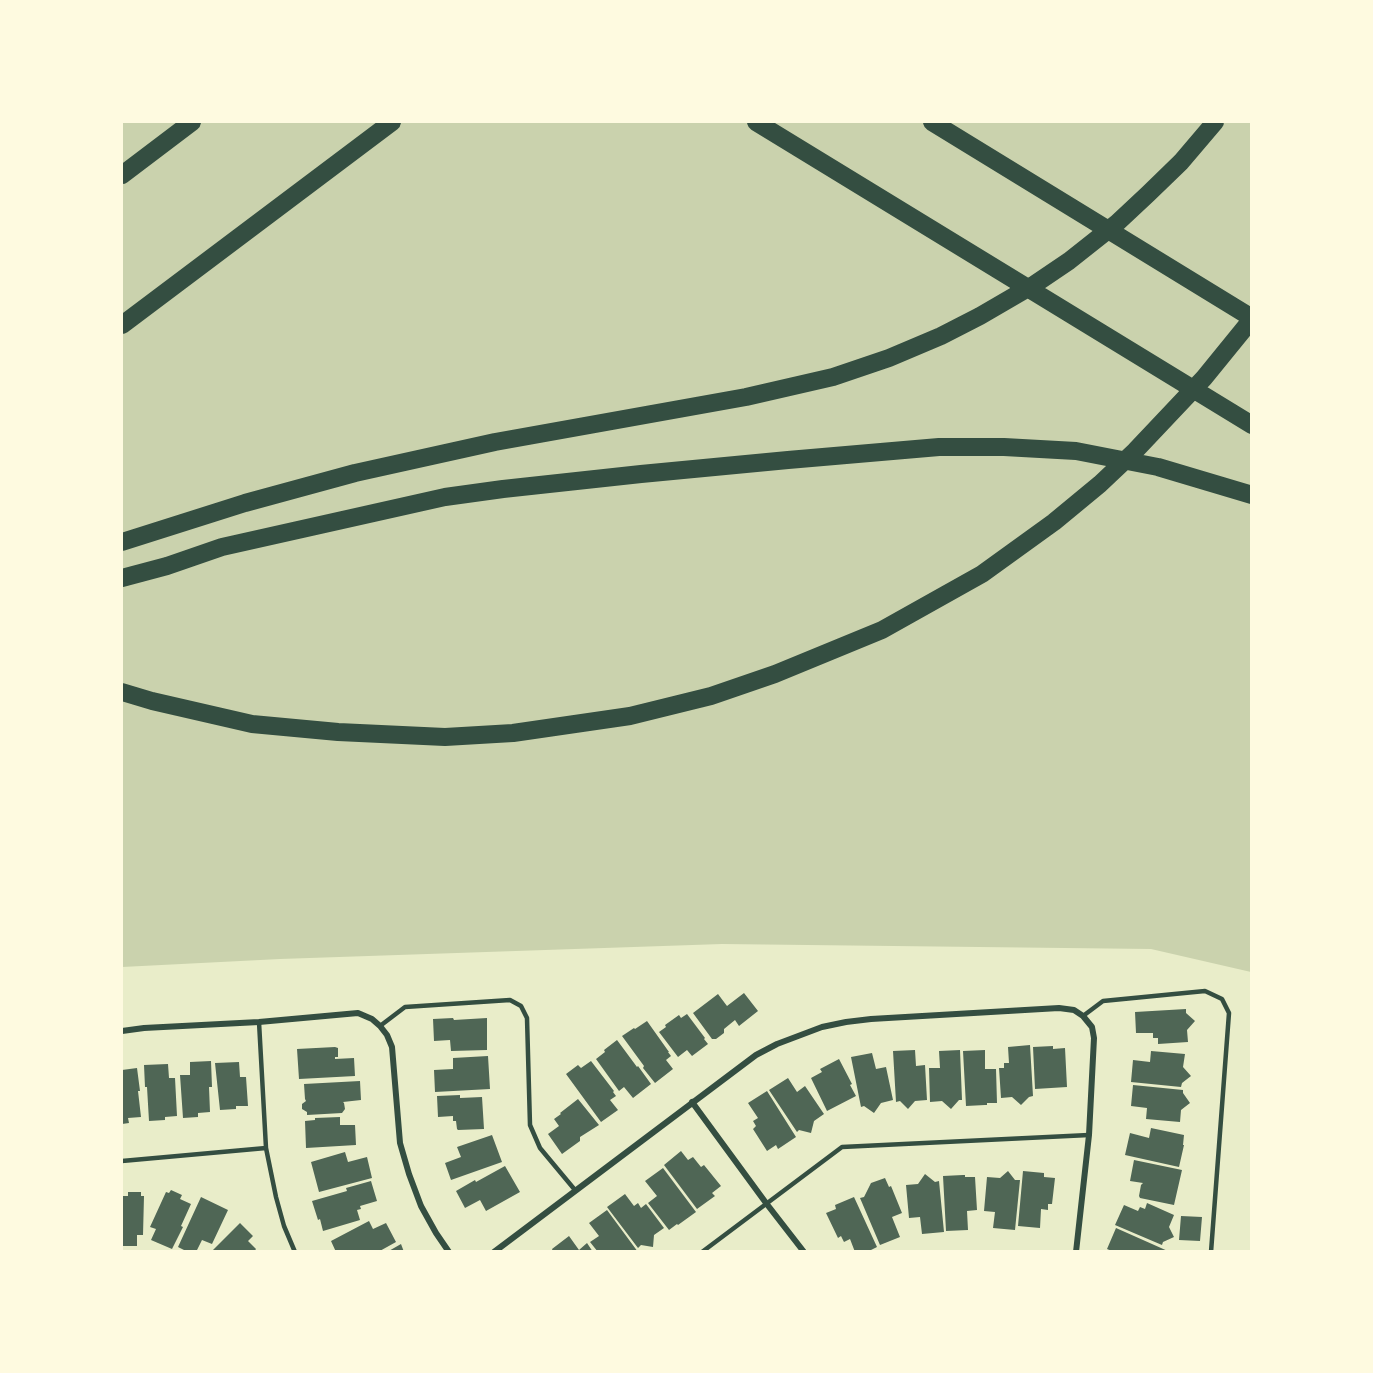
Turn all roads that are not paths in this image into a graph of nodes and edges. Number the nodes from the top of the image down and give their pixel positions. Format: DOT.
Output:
graph roads {
  1 [pos="192,122"];
  2 [pos="392,122"];
  3 [pos="756,122"];
  4 [pos="932,122"];
  5 [pos="1215,122"];
  6 [pos="122,175"];
  7 [pos="1251,319"];
  8 [pos="122,325"];
  9 [pos="1251,425"];
  10 [pos="1251,495"];
  11 [pos="122,542"];
  12 [pos="122,578"];
  13 [pos="122,692"];
  14 [pos="1083,1016"];
  15 [pos="259,1022"];
  16 [pos="380,1026"];
  17 [pos="122,1031"];
  18 [pos="692,1102"];
  19 [pos="1089,1135"];
  20 [pos="266,1148"];
  21 [pos="122,1161"];
  22 [pos="574,1190"];
  23 [pos="766,1203"];
  24 [pos="295,1251"];
  25 [pos="449,1251"];
  26 [pos="494,1251"];
  27 [pos="702,1251"];
  28 [pos="804,1251"];
  29 [pos="1076,1251"];
  30 [pos="1211,1251"];
  1 -- 6 [label="highway"];
  2 -- 8 [label="highway"];
  3 -- 9 [label="highway"];
  4 -- 7 [label="highway"];
  5 -- 11 [label="highway"];
  7 -- 13 [label="highway"];
  10 -- 12 [label="highway"];
  14 -- 18 [label="street"];
  14 -- 19 [label="street"];
  14 -- 30 [label="lane"];
  15 -- 16 [label="street"];
  15 -- 17 [label="street"];
  15 -- 20 [label="lane"];
  16 -- 22 [label="lane"];
  16 -- 25 [label="street"];
  18 -- 22 [label="street"];
  18 -- 23 [label="street"];
  19 -- 23 [label="lane"];
  19 -- 29 [label="street"];
  20 -- 21 [label="lane"];
  20 -- 24 [label="lane"];
  22 -- 26 [label="street"];
  23 -- 27 [label="lane"];
  23 -- 28 [label="street"];
}
